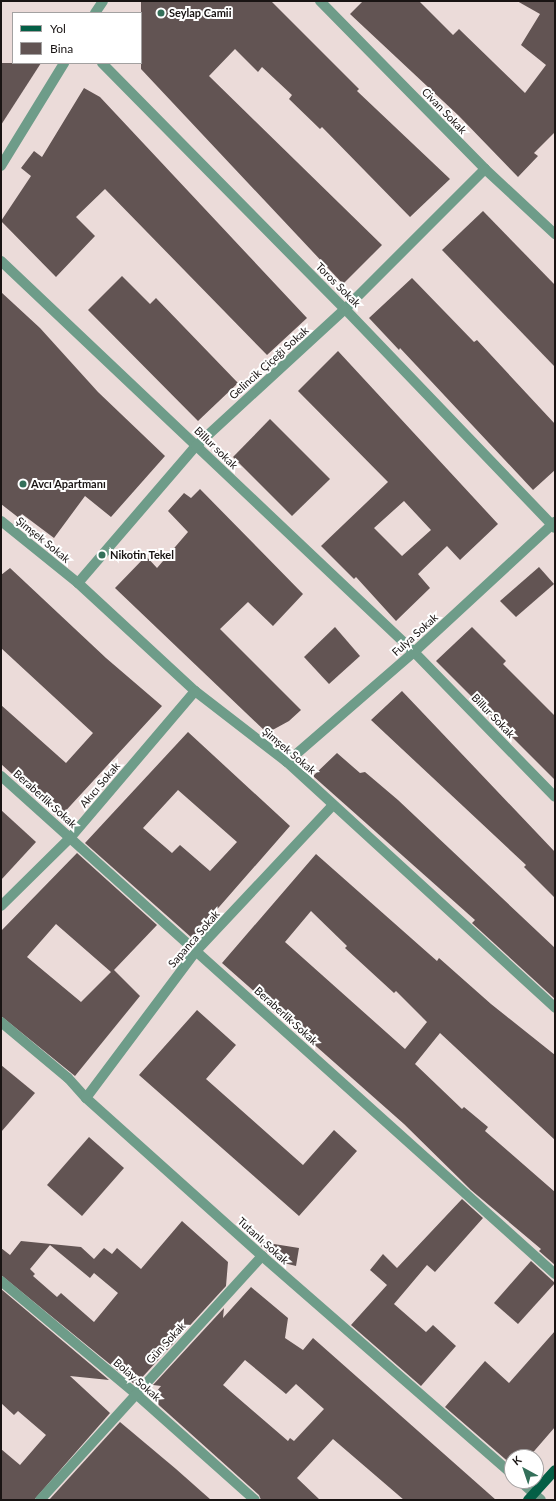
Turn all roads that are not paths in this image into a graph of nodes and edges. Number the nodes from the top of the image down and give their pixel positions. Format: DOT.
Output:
graph roads {
  1 [pos="103,1"];
  2 [pos="320,1"];
  3 [pos="96,12"];
  4 [pos="63,64"];
  5 [pos="103,64"];
  6 [pos="1,166"];
  7 [pos="485,169"];
  8 [pos="555,234"];
  9 [pos="1,261"];
  10 [pos="345,310"];
  11 [pos="196,446"];
  12 [pos="1,521"];
  13 [pos="554,525"];
  14 [pos="78,583"];
  15 [pos="414,652"];
  16 [pos="195,691"];
  17 [pos="288,762"];
  18 [pos="1,776"];
  19 [pos="555,797"];
  20 [pos="332,806"];
  21 [pos="70,838"];
  22 [pos="1,906"];
  23 [pos="196,951"];
  24 [pos="555,1008"];
  25 [pos="1,1022"];
  26 [pos="86,1098"];
  27 [pos="262,1256"];
  28 [pos="555,1274"];
  29 [pos="1,1281"];
  30 [pos="136,1394"];
  31 [pos="504,1467"];
  32 [pos="555,1470"];
  33 [pos="527,1489"];
  34 [pos="535,1498"];
  35 [pos="40,1500"];
  36 [pos="255,1500"];
  1 -- 3 [label="street"];
  2 -- 7 [label="street, Civan Sokak"];
  4 -- 6 [label="street"];
  5 -- 10 [label="street, Toros Sokak"];
  7 -- 8 [label="street, Civan Sokak"];
  7 -- 10 [label="street, Gelincik Çiçeği Sokak"];
  9 -- 11 [label="street, Billur sokak"];
  10 -- 11 [label="street, Gelincik Çiçeği Sokak"];
  10 -- 13 [label="street, Toros Sokak"];
  11 -- 14 [label="street, Gelincik Çiçeği Sokak"];
  11 -- 15 [label="street, Billur sokak"];
  12 -- 14 [label="street, Şimşek Sokak"];
  13 -- 15 [label="street, Fulya Sokak"];
  14 -- 16 [label="street, Şimşek Sokak"];
  15 -- 17 [label="street, Fulya Sokak"];
  15 -- 19 [label="street, Billur Sokak"];
  16 -- 17 [label="street, Şimşek Sokak"];
  16 -- 21 [label="street, Akıcı Sokak"];
  17 -- 20 [label="street, Şimşek Sokak"];
  18 -- 21 [label="street, Beraberlik Sokak"];
  20 -- 23 [label="street, Sapanca Sokak"];
  20 -- 24 [label="street, Şimşek Sokak"];
  21 -- 22 [label="street, Akıcı Sokak"];
  21 -- 23 [label="street, Beraberlik Sokak"];
  23 -- 26 [label="street, Sapanca Sokak"];
  23 -- 28 [label="street, Beraberlik Sokak"];
  25 -- 26 [label="street, Tutanlı Sokak"];
  26 -- 27 [label="street, Tutanlı Sokak"];
  27 -- 30 [label="street, Gün Sokak"];
  27 -- 31 [label="street, Tutanlı Sokak"];
  29 -- 30 [label="street, Bolay Sokak"];
  30 -- 35 [label="street, Gün Sokak"];
  30 -- 36 [label="street, Bolay Sokak"];
  32 -- 34 [label="main road"];
  33 -- 34 [label="street"];
}
